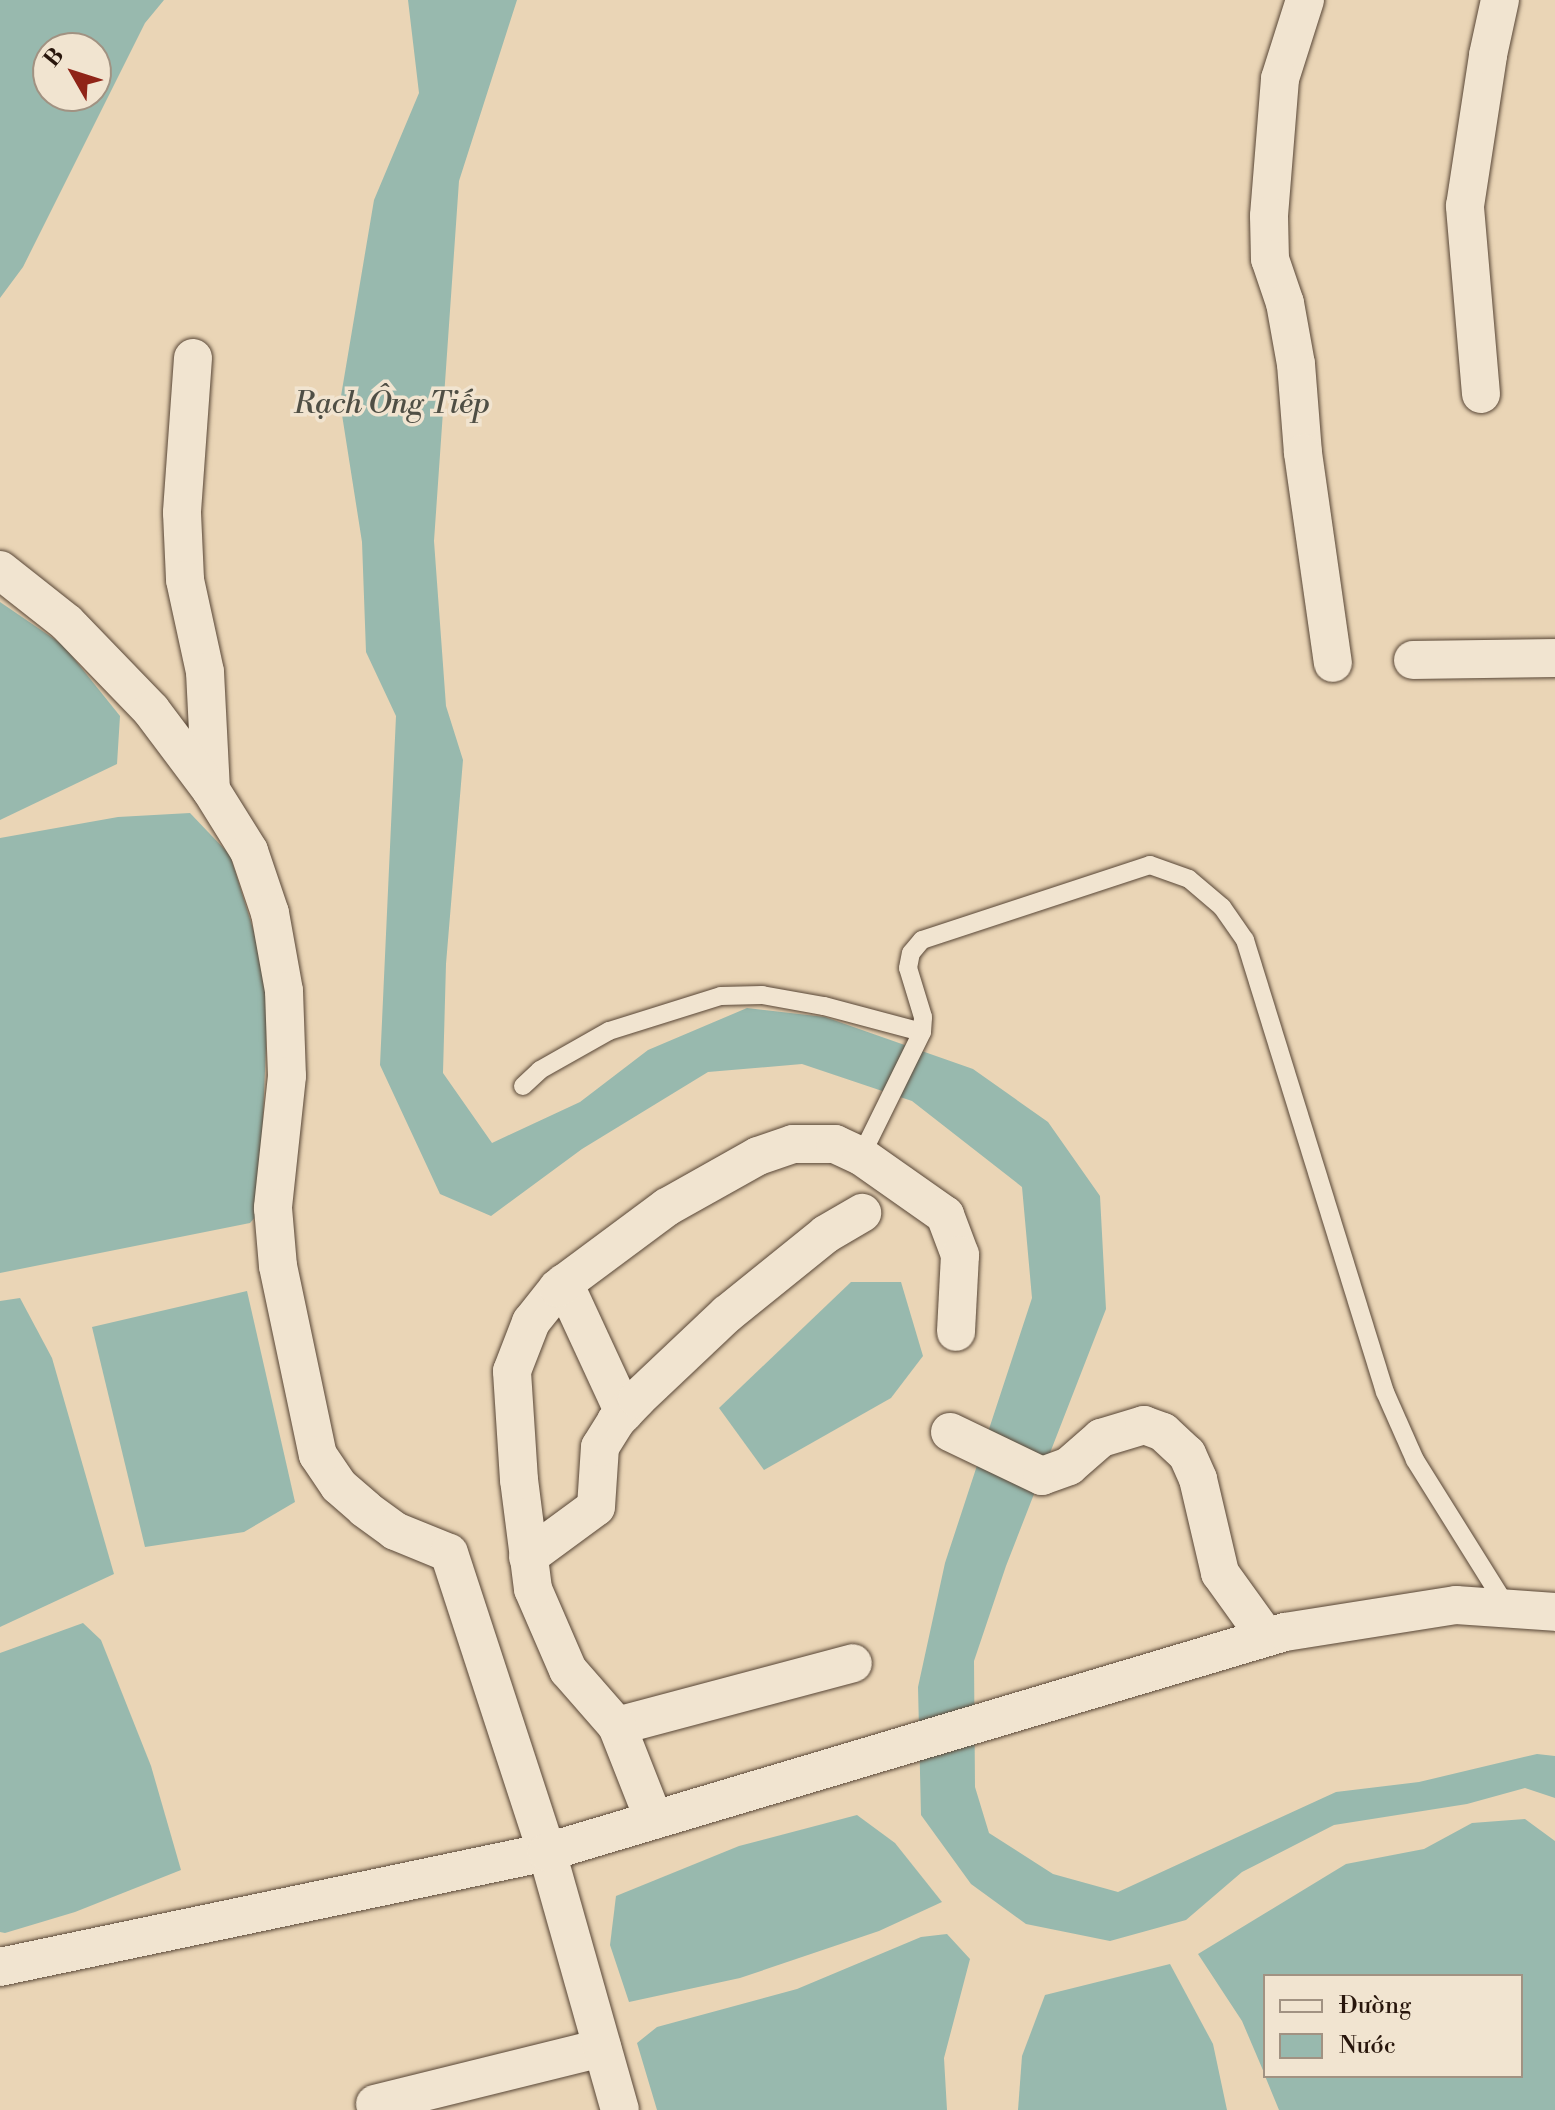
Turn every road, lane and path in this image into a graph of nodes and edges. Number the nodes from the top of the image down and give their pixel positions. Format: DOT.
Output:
graph roads {
  1 [pos="1305,0"];
  2 [pos="1500,0"];
  3 [pos="193,358"];
  4 [pos="1481,394"];
  5 [pos="0,570"];
  6 [pos="1555,658"];
  7 [pos="1413,660"];
  8 [pos="1333,663"];
  9 [pos="211,790"];
  10 [pos="919,1039"];
  11 [pos="523,1086"];
  12 [pos="861,1156"];
  13 [pos="862,1213"];
  14 [pos="564,1283"];
  15 [pos="956,1332"];
  16 [pos="624,1413"];
  17 [pos="962,1438"];
  18 [pos="528,1557"];
  19 [pos="1508,1609"];
  20 [pos="1555,1612"];
  21 [pos="1266,1637"];
  22 [pos="853,1663"];
  23 [pos="617,1726"];
  24 [pos="654,1820"];
  25 [pos="547,1852"];
  26 [pos="0,1967"];
  27 [pos="602,2048"];
  28 [pos="375,2104"];
  29 [pos="620,2110"];
  1 -- 8 [label="street"];
  2 -- 4 [label="street"];
  3 -- 9 [label="street"];
  5 -- 9 [label="street"];
  6 -- 7 [label="street"];
  9 -- 25 [label="street"];
  10 -- 11 [label="lane"];
  10 -- 12 [label="lane"];
  10 -- 19 [label="lane"];
  12 -- 14 [label="street"];
  12 -- 15 [label="street"];
  13 -- 16 [label="street"];
  14 -- 16 [label="street"];
  14 -- 18 [label="street"];
  16 -- 18 [label="street"];
  17 -- 21 [label="street"];
  18 -- 23 [label="street"];
  19 -- 20 [label="street"];
  19 -- 21 [label="street"];
  21 -- 24 [label="street"];
  22 -- 23 [label="street"];
  23 -- 24 [label="street"];
  24 -- 25 [label="street"];
  25 -- 26 [label="street"];
  25 -- 27 [label="street"];
  27 -- 28 [label="street"];
  27 -- 29 [label="street"];
}
